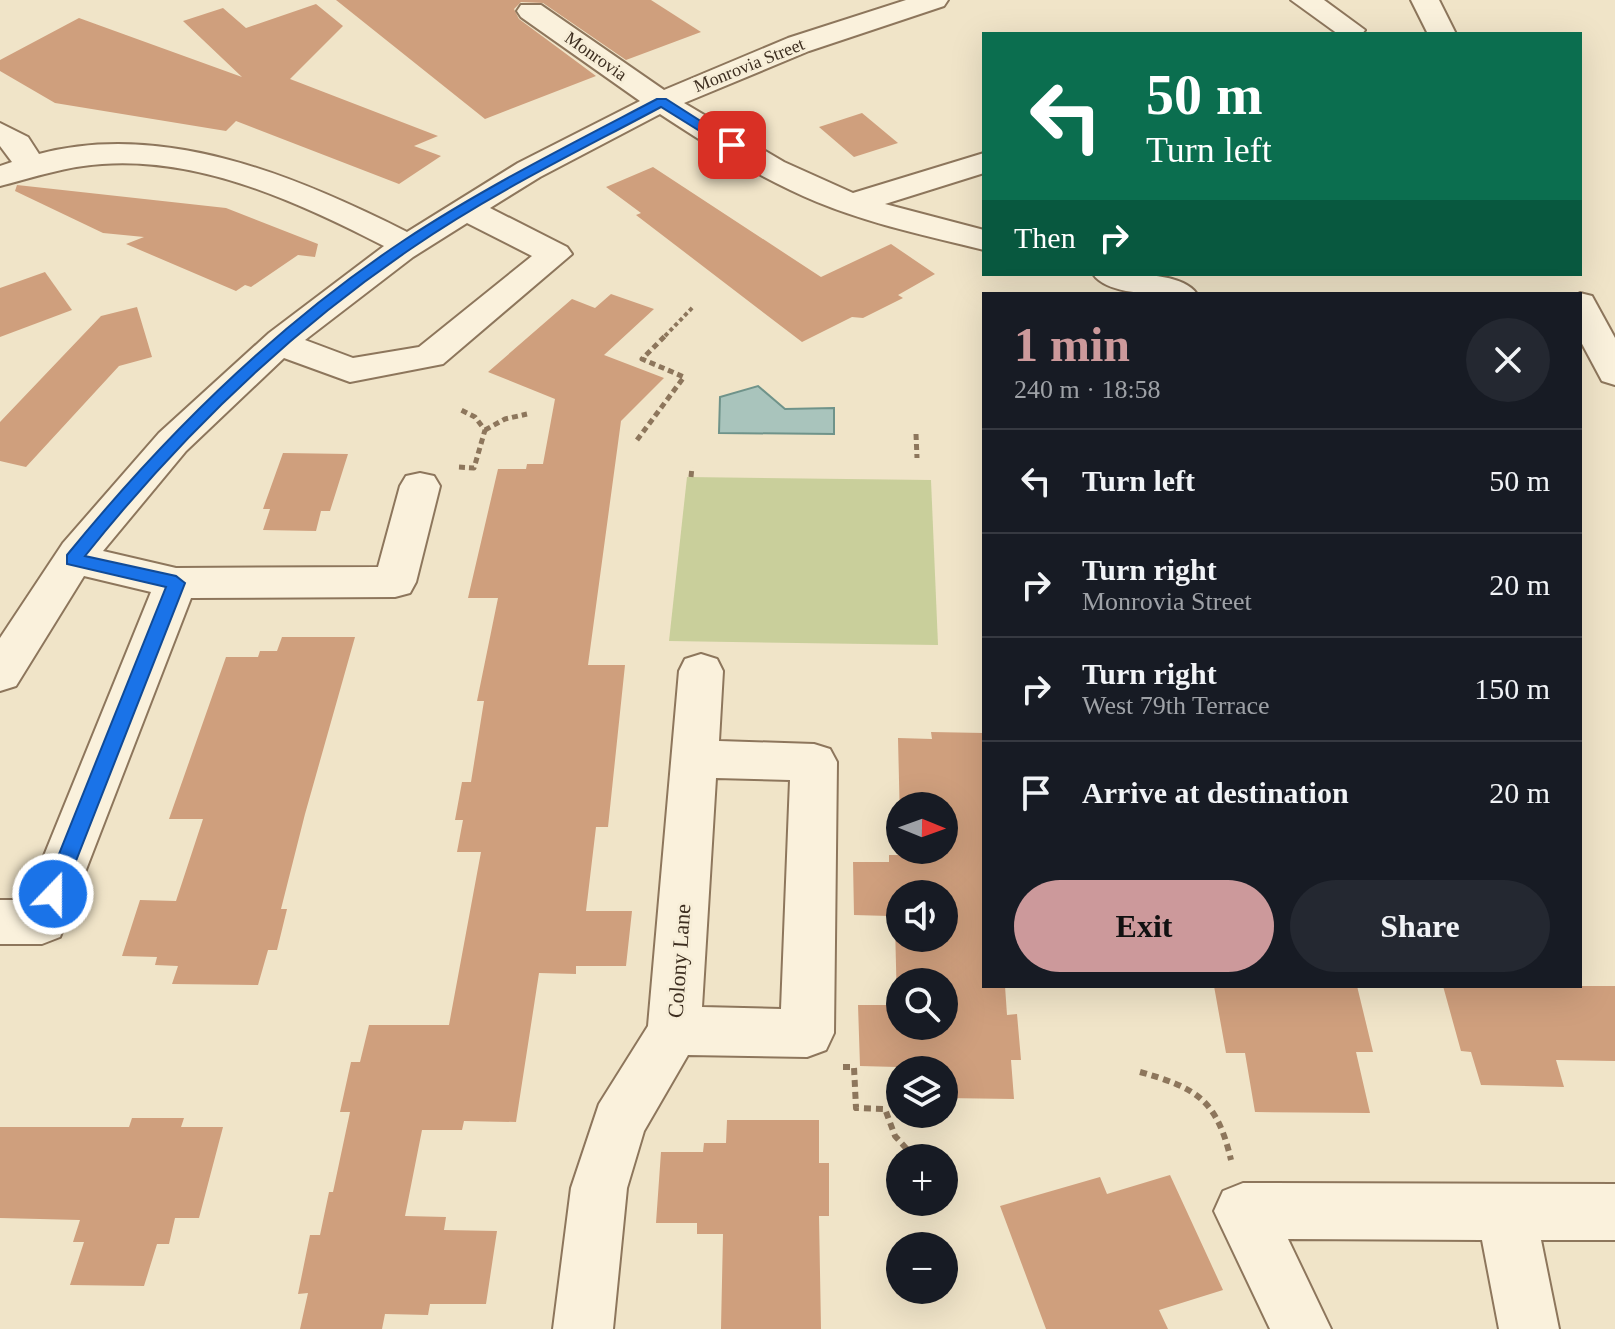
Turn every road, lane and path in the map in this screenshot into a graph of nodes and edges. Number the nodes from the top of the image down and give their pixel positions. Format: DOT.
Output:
graph roads {
  1 [pos="934,0"];
  2 [pos="1305,0"];
  3 [pos="1425,0"];
  4 [pos="531,11"];
  5 [pos="1351,30"];
  6 [pos="1441,32"];
  7 [pos="661,102"];
  8 [pos="0,132"];
  9 [pos="982,164"];
  10 [pos="15,170"];
  11 [pos="852,204"];
  12 [pos="465,209"];
  13 [pos="982,239"];
  14 [pos="407,245"];
  15 [pos="1117,276"];
  16 [pos="1168,276"];
  17 [pos="1173,292"];
  18 [pos="1187,292"];
  19 [pos="693,307"];
  20 [pos="1582,308"];
  21 [pos="280,343"];
  22 [pos="1615,373"];
  23 [pos="461,410"];
  24 [pos="527,414"];
  25 [pos="485,430"];
  26 [pos="916,434"];
  27 [pos="637,440"];
  28 [pos="917,458"];
  29 [pos="692,467"];
  30 [pos="691,477"];
  31 [pos="420,486"];
  32 [pos="73,559"];
  33 [pos="176,583"];
  34 [pos="701,671"];
  35 [pos="0,674"];
  36 [pos="693,759"];
  37 [pos="0,922"];
  38 [pos="674,1031"];
  39 [pos="807,1033"];
  40 [pos="1140,1072"];
  41 [pos="902,1144"];
  42 [pos="1243,1211"];
  43 [pos="1506,1212"];
  44 [pos="1615,1212"];
  45 [pos="583,1329"];
  46 [pos="1301,1329"];
  47 [pos="1529,1329"];
  1 -- 7 [label="street, Monrovia Street"];
  2 -- 5 [label="street"];
  3 -- 6 [label="street"];
  4 -- 7 [label="street, Monrovia"];
  7 -- 11 [label="street, Monrovia"];
  7 -- 12 [label="street, Monrovia Street"];
  8 -- 10 [label="street"];
  9 -- 11 [label="street"];
  10 -- 14 [label="street"];
  11 -- 13 [label="street, Monrovia"];
  12 -- 14 [label="street, Monrovia Street"];
  12 -- 21 [label="street"];
  14 -- 21 [label="street, Monrovia Street"];
  15 -- 17 [label="street"];
  16 -- 18 [label="street"];
  19 -- 27 [label="path"];
  20 -- 22 [label="street"];
  21 -- 32 [label="street, Monrovia Street"];
  23 -- 25 [label="path"];
  24 -- 25 [label="path"];
  25 -- 31 [label="path"];
  26 -- 28 [label="path"];
  29 -- 30 [label="path"];
  31 -- 33 [label="street"];
  32 -- 33 [label="street"];
  32 -- 35 [label="street, Monrovia Street"];
  33 -- 37 [label="street"];
  34 -- 36 [label="street, Colony Lane"];
  36 -- 38 [label="street, Colony Lane"];
  36 -- 39 [label="street"];
  38 -- 39 [label="street"];
  38 -- 45 [label="street, Colony Lane"];
  39 -- 41 [label="path"];
  40 -- 42 [label="path"];
  42 -- 43 [label="street"];
  42 -- 46 [label="street"];
  43 -- 44 [label="street"];
  43 -- 47 [label="street"];
}
